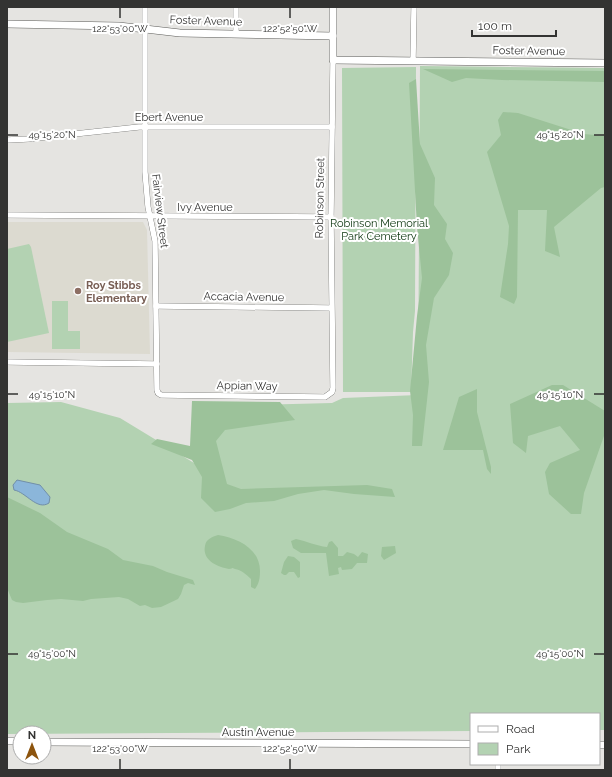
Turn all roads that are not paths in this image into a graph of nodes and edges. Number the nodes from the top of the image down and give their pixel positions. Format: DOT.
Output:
graph roads {
  1 [pos="145,7"];
  2 [pos="236,7"];
  3 [pos="333,7"];
  4 [pos="414,7"];
  5 [pos="7,24"];
  6 [pos="144,28"];
  7 [pos="236,34"];
  8 [pos="333,36"];
  9 [pos="333,60"];
  10 [pos="413,61"];
  11 [pos="605,63"];
  12 [pos="144,126"];
  13 [pos="332,127"];
  14 [pos="7,140"];
  15 [pos="7,215"];
  16 [pos="150,216"];
  17 [pos="331,218"];
  18 [pos="156,306"];
  19 [pos="332,308"];
  20 [pos="7,362"];
  21 [pos="157,364"];
  22 [pos="332,390"];
  23 [pos="158,393"];
  24 [pos="52,742"];
  25 [pos="470,744"];
  1 -- 6 [label="street, Fairview Street"];
  2 -- 7 [label="street"];
  3 -- 8 [label="street, Robinson Street"];
  4 -- 10 [label="street"];
  5 -- 6 [label="street, Foster Avenue"];
  6 -- 7 [label="street, Foster Avenue"];
  6 -- 12 [label="street, Fairview Street"];
  7 -- 8 [label="street, Foster Avenue"];
  8 -- 9 [label="street, Robinson Street"];
  9 -- 10 [label="street, Foster Avenue"];
  9 -- 13 [label="street, Robinson Street"];
  10 -- 11 [label="street, Foster Avenue"];
  12 -- 13 [label="street, Ebert Avenue"];
  12 -- 14 [label="street, Ebert Avenue"];
  12 -- 16 [label="street, Fairview Street"];
  13 -- 17 [label="street, Robinson Street"];
  15 -- 16 [label="street, Ivy Avenue"];
  16 -- 17 [label="street, Ivy Avenue"];
  16 -- 18 [label="street, Fairview Street"];
  17 -- 19 [label="street, Robinson Street"];
  18 -- 19 [label="street, Accacia Avenue"];
  18 -- 21 [label="street, Fairview Street"];
  19 -- 22 [label="street, Robinson Street"];
  20 -- 21 [label="street"];
  21 -- 23 [label="street, Fairview Street"];
  22 -- 23 [label="street, Appian Way"];
  24 -- 25 [label="street, Austin Avenue"];
}
